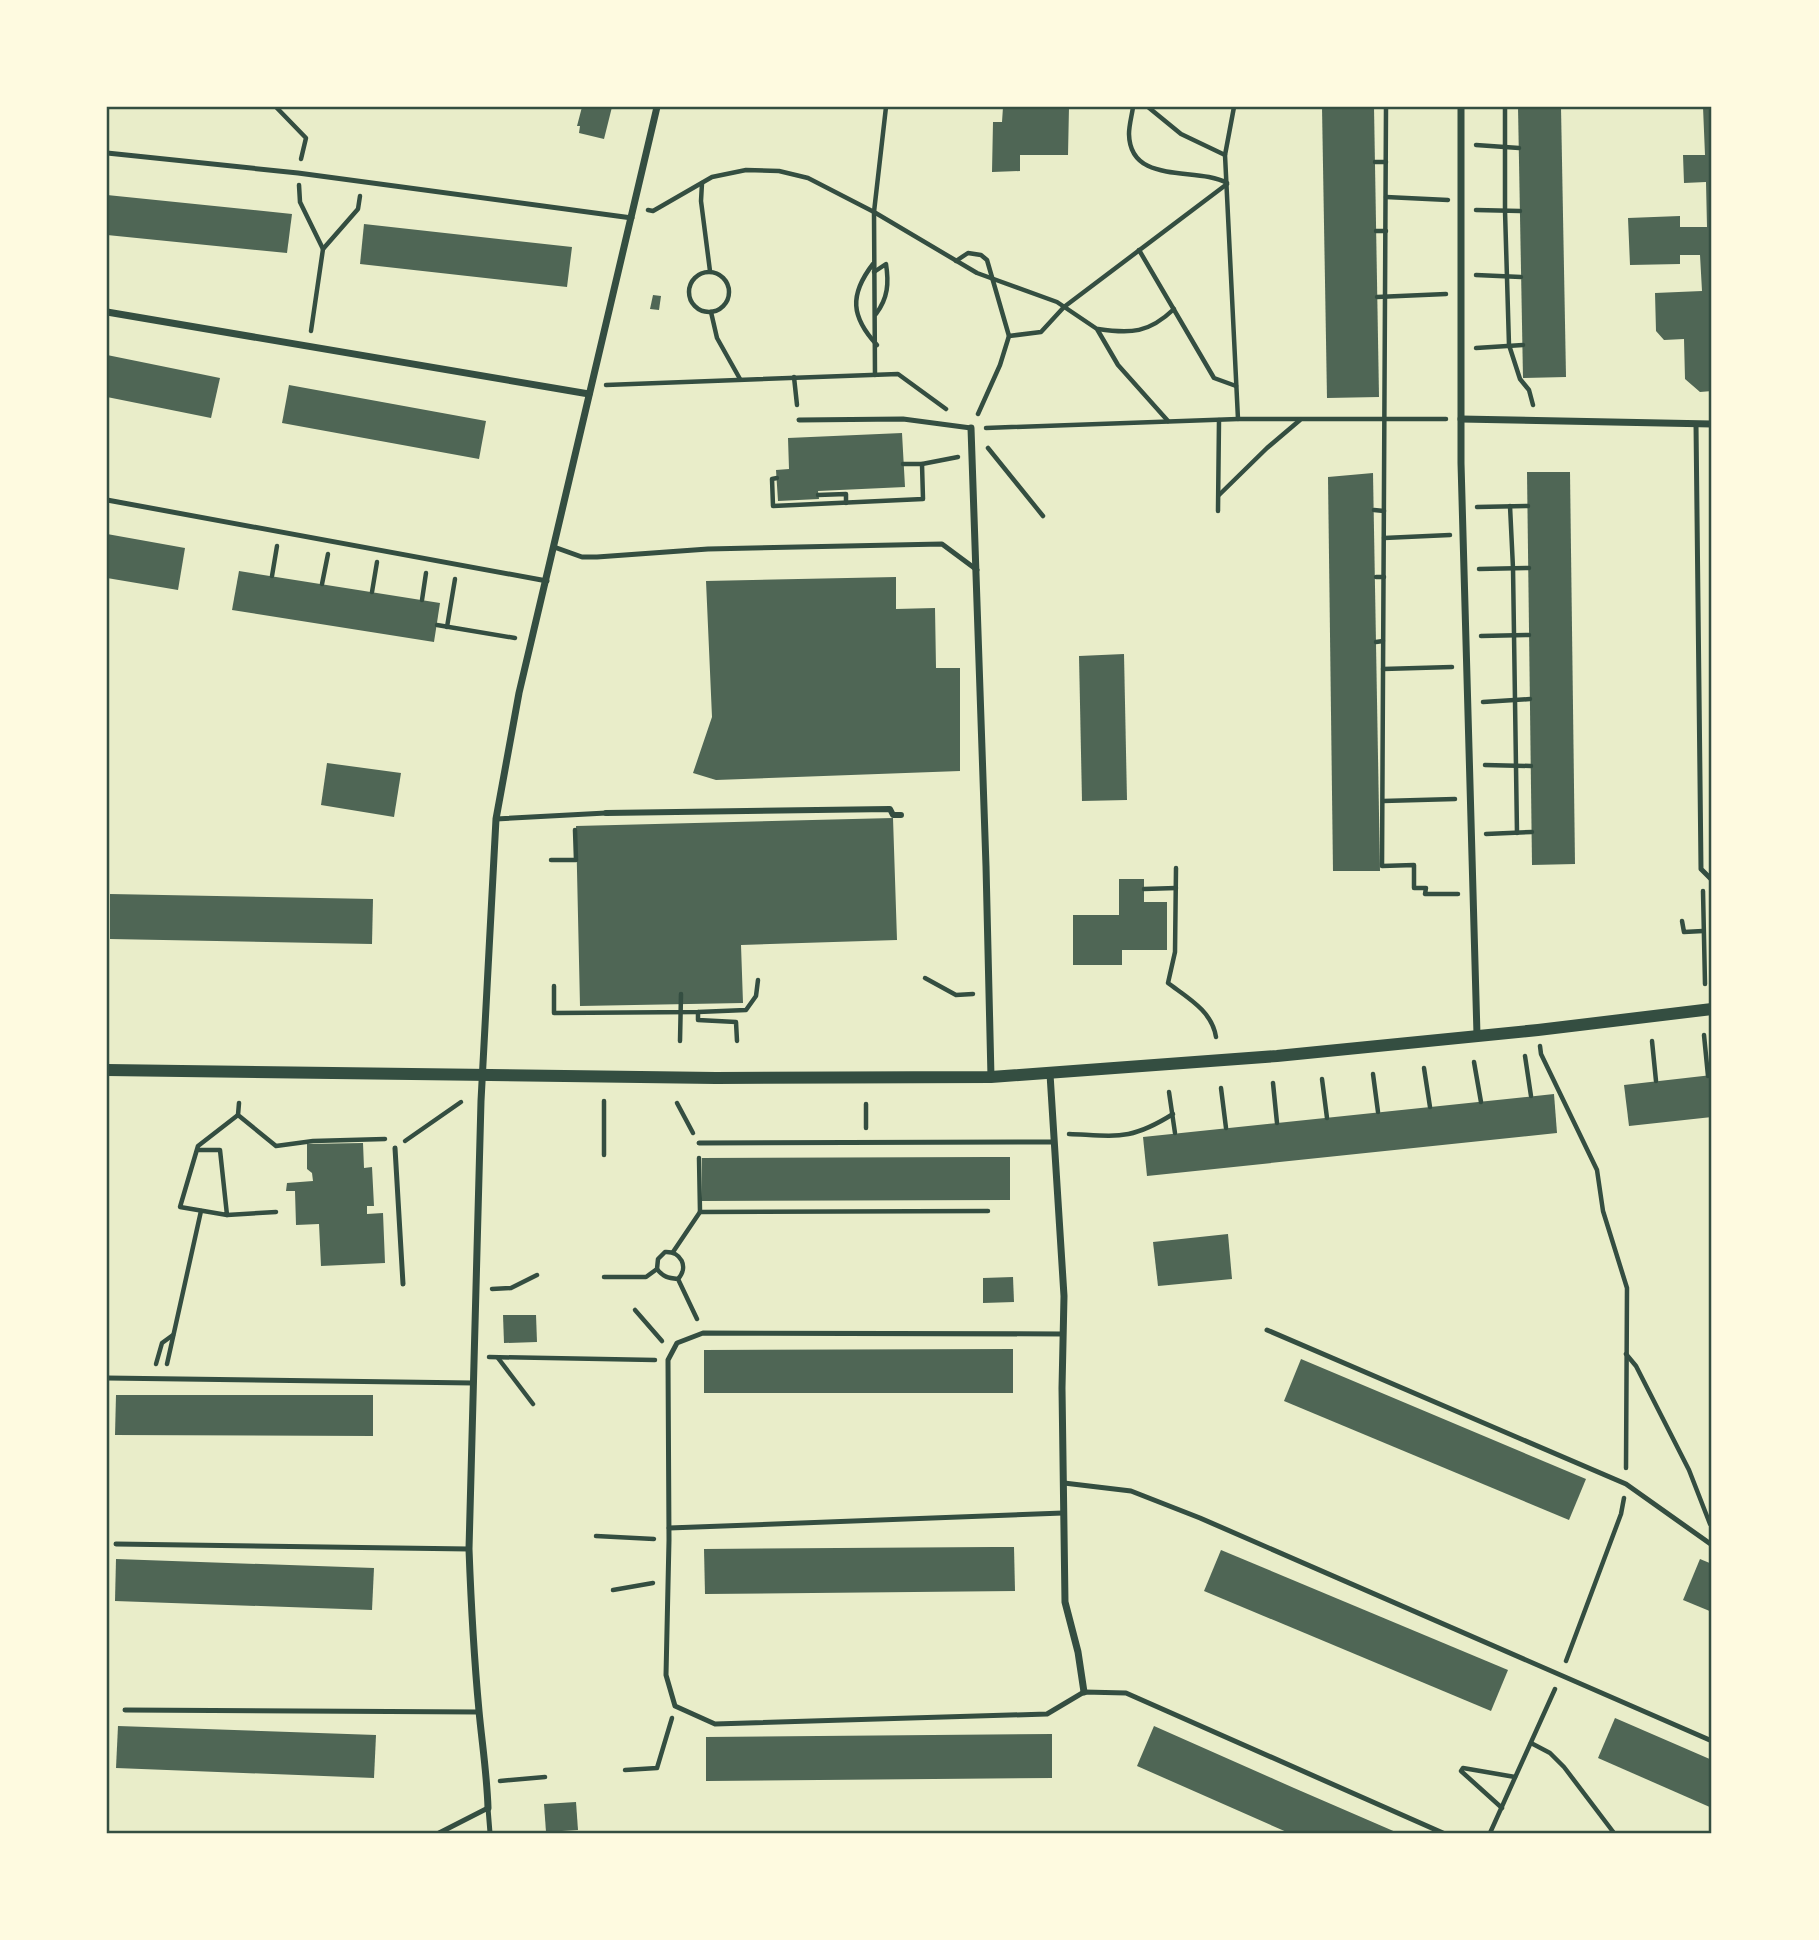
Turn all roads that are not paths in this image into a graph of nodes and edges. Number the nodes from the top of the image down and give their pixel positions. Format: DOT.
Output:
graph roads {
  1 [pos="657,107"];
  2 [pos="1461,107"];
  3 [pos="107,153"];
  4 [pos="632,218"];
  5 [pos="107,312"];
  6 [pos="589,394"];
  7 [pos="1461,419"];
  8 [pos="799,420"];
  9 [pos="1696,424"];
  10 [pos="1712,424"];
  11 [pos="971,428"];
  12 [pos="107,500"];
  13 [pos="554,547"];
  14 [pos="977,570"];
  15 [pos="547,581"];
  16 [pos="606,813"];
  17 [pos="901,815"];
  18 [pos="496,819"];
  19 [pos="1712,880"];
  20 [pos="1712,1009"];
  21 [pos="1477,1035"];
  22 [pos="107,1070"];
  23 [pos="483,1074"];
  24 [pos="1050,1074"];
  25 [pos="991,1077"];
  26 [pos="1054,1138"];
  27 [pos="699,1143"];
  28 [pos="395,1148"];
  29 [pos="403,1284"];
  30 [pos="1267,1330"];
  31 [pos="1063,1334"];
  32 [pos="107,1378"];
  33 [pos="473,1383"];
  34 [pos="1064,1483"];
  35 [pos="1063,1513"];
  36 [pos="669,1528"];
  37 [pos="116,1544"];
  38 [pos="1712,1545"];
  39 [pos="469,1549"];
  40 [pos="1084,1692"];
  41 [pos="125,1710"];
  42 [pos="479,1712"];
  43 [pos="1712,1741"];
  44 [pos="488,1808"];
  45 [pos="439,1833"];
  46 [pos="490,1833"];
  47 [pos="1443,1833"];
  1 -- 4 [label="street"];
  2 -- 7 [label="street"];
  3 -- 4 [label="lane"];
  4 -- 6 [label="street"];
  5 -- 6 [label="street"];
  6 -- 13 [label="street"];
  7 -- 9 [label="street"];
  7 -- 21 [label="street"];
  8 -- 11 [label="lane"];
  9 -- 10 [label="street"];
  9 -- 19 [label="lane"];
  11 -- 14 [label="street"];
  12 -- 15 [label="lane"];
  13 -- 14 [label="lane"];
  13 -- 15 [label="street"];
  14 -- 25 [label="street"];
  15 -- 18 [label="street"];
  16 -- 17 [label="street"];
  16 -- 18 [label="lane"];
  18 -- 23 [label="street"];
  20 -- 21 [label="street"];
  21 -- 24 [label="street"];
  22 -- 23 [label="street"];
  23 -- 25 [label="street"];
  23 -- 33 [label="street"];
  24 -- 25 [label="street"];
  24 -- 26 [label="street"];
  26 -- 27 [label="lane"];
  26 -- 31 [label="street"];
  28 -- 29 [label="lane"];
  30 -- 38 [label="lane"];
  31 -- 34 [label="street"];
  31 -- 36 [label="lane"];
  32 -- 33 [label="lane"];
  33 -- 39 [label="street"];
  34 -- 35 [label="street"];
  34 -- 43 [label="lane"];
  35 -- 36 [label="lane"];
  35 -- 40 [label="street"];
  36 -- 40 [label="lane"];
  37 -- 39 [label="lane"];
  39 -- 42 [label="street"];
  40 -- 47 [label="lane"];
  41 -- 42 [label="lane"];
  42 -- 44 [label="street"];
  44 -- 45 [label="lane"];
  44 -- 46 [label="lane"];
}
